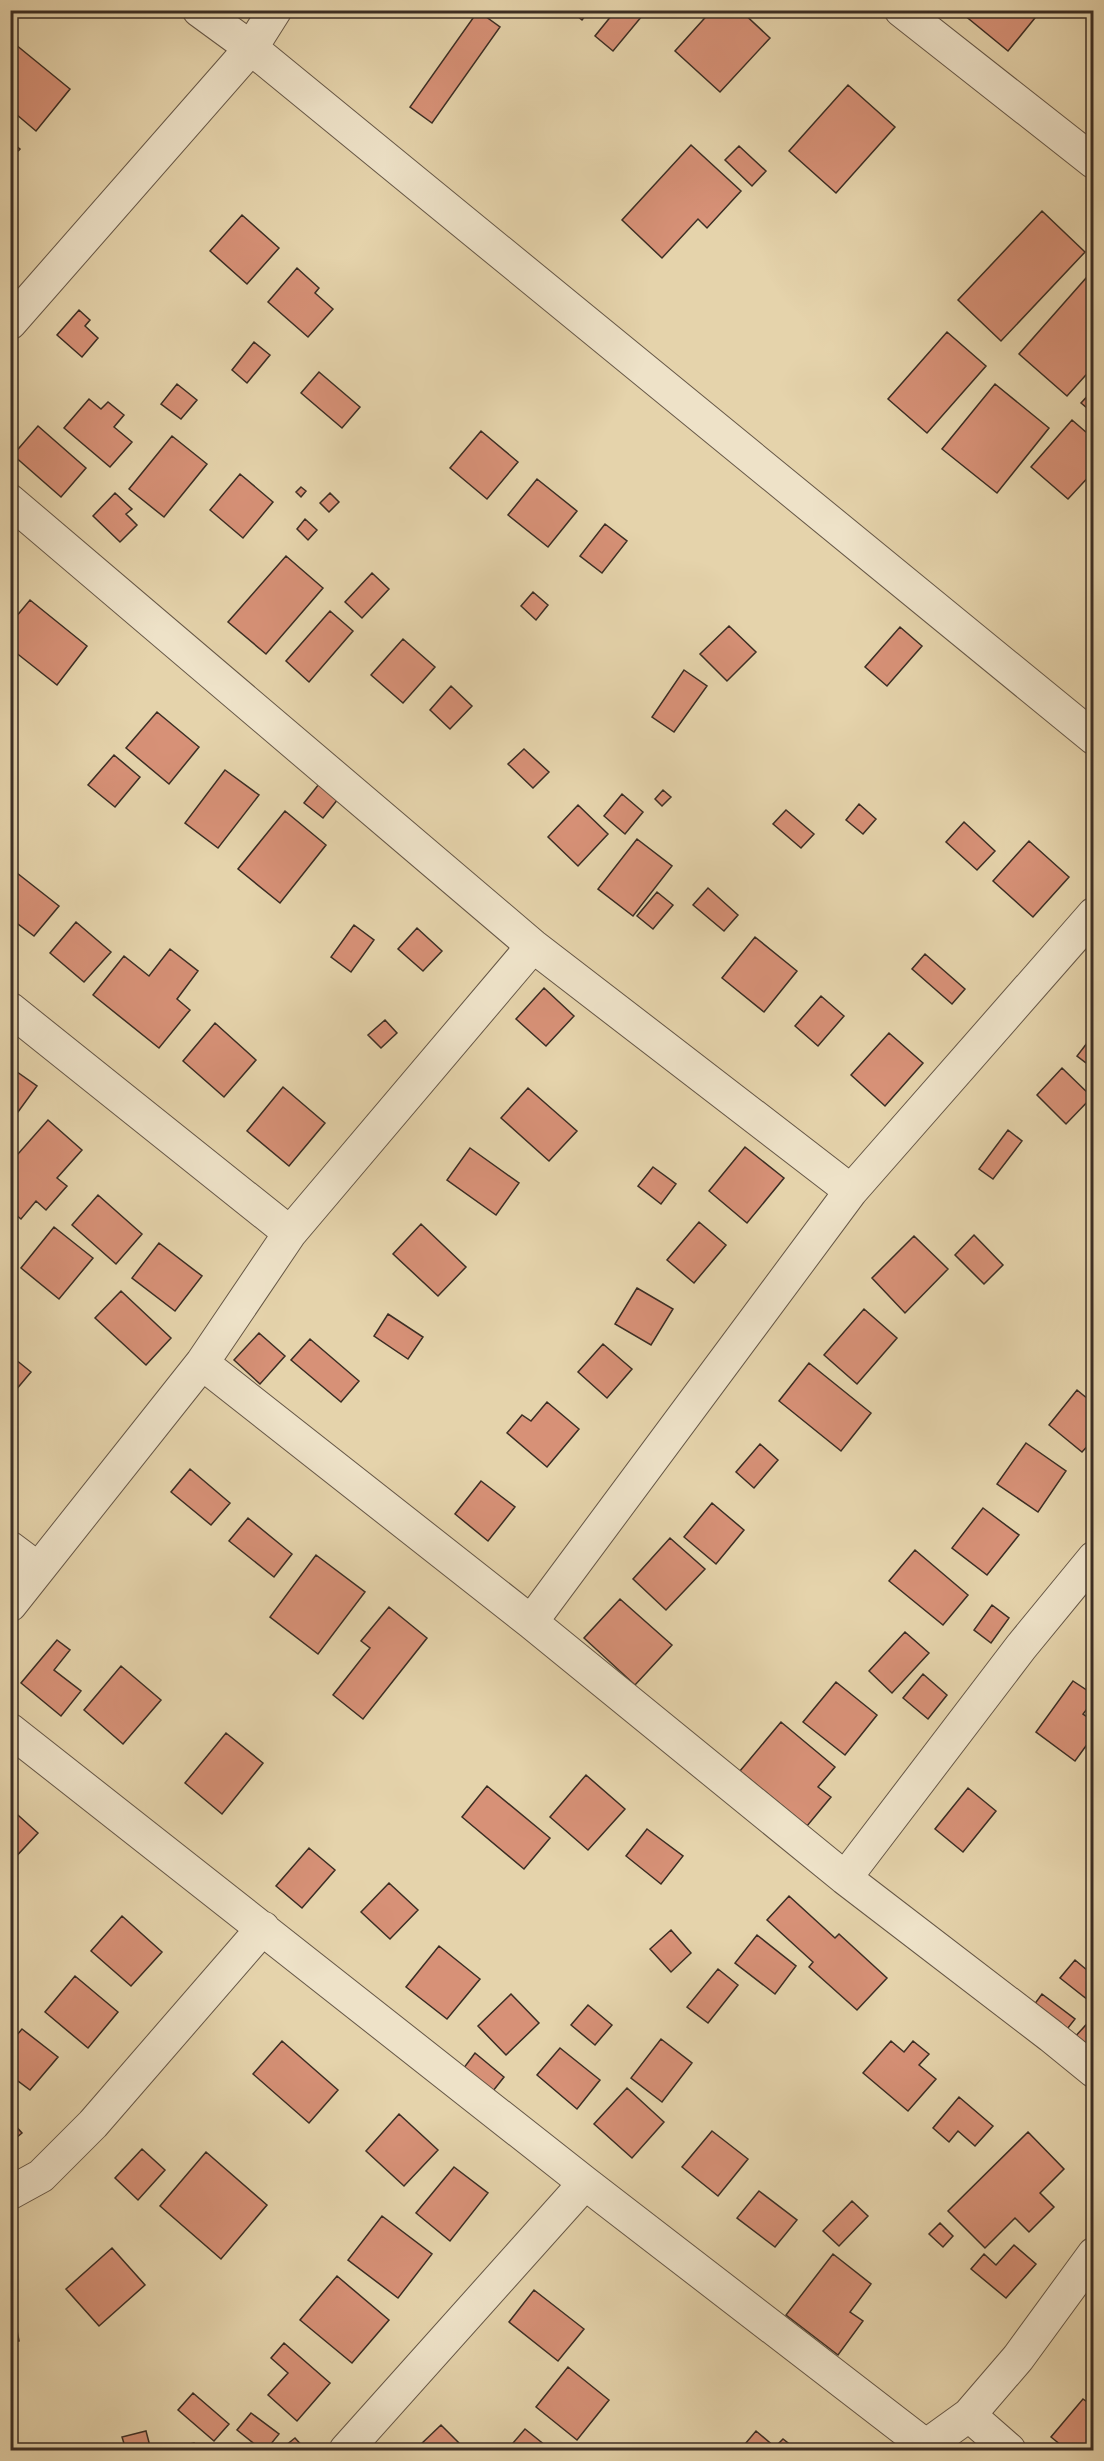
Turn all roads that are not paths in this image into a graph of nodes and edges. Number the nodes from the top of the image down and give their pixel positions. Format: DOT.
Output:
graph roads {
  1 [pos="199,10"];
  2 [pos="275,10"];
  3 [pos="902,10"];
  4 [pos="251,48"];
  5 [pos="1094,162"];
  6 [pos="10,323"];
  7 [pos="10,501"];
  8 [pos="1094,738"];
  9 [pos="1094,914"];
  10 [pos="532,946"];
  11 [pos="10,1009"];
  12 [pos="851,1191"];
  13 [pos="290,1233"];
  14 [pos="202,1363"];
  15 [pos="10,1548"];
  16 [pos="1094,1558"];
  17 [pos="38,1569"];
  18 [pos="10,1605"];
  19 [pos="531,1622"];
  20 [pos="10,1730"];
  21 [pos="845,1878"];
  22 [pos="263,1928"];
  23 [pos="1094,2071"];
  24 [pos="585,2183"];
  25 [pos="10,2193"];
  26 [pos="1094,2254"];
  27 [pos="969,2415"];
  28 [pos="924,2448"];
  29 [pos="346,2451"];
  30 [pos="1009,2451"];
  1 -- 4 [label="street"];
  2 -- 4 [label="street"];
  3 -- 5 [label="street"];
  4 -- 6 [label="street"];
  4 -- 8 [label="street"];
  7 -- 10 [label="street"];
  9 -- 12 [label="street"];
  10 -- 12 [label="street"];
  10 -- 13 [label="street"];
  11 -- 13 [label="street"];
  12 -- 19 [label="street"];
  13 -- 14 [label="street"];
  14 -- 17 [label="street"];
  14 -- 19 [label="street"];
  15 -- 17 [label="street"];
  16 -- 21 [label="street"];
  17 -- 18 [label="street"];
  19 -- 21 [label="street"];
  20 -- 22 [label="street"];
  21 -- 23 [label="street"];
  22 -- 24 [label="street"];
  22 -- 25 [label="street"];
  24 -- 28 [label="street"];
  24 -- 29 [label="street"];
  26 -- 27 [label="street"];
  27 -- 28 [label="street"];
  27 -- 30 [label="street"];
}
